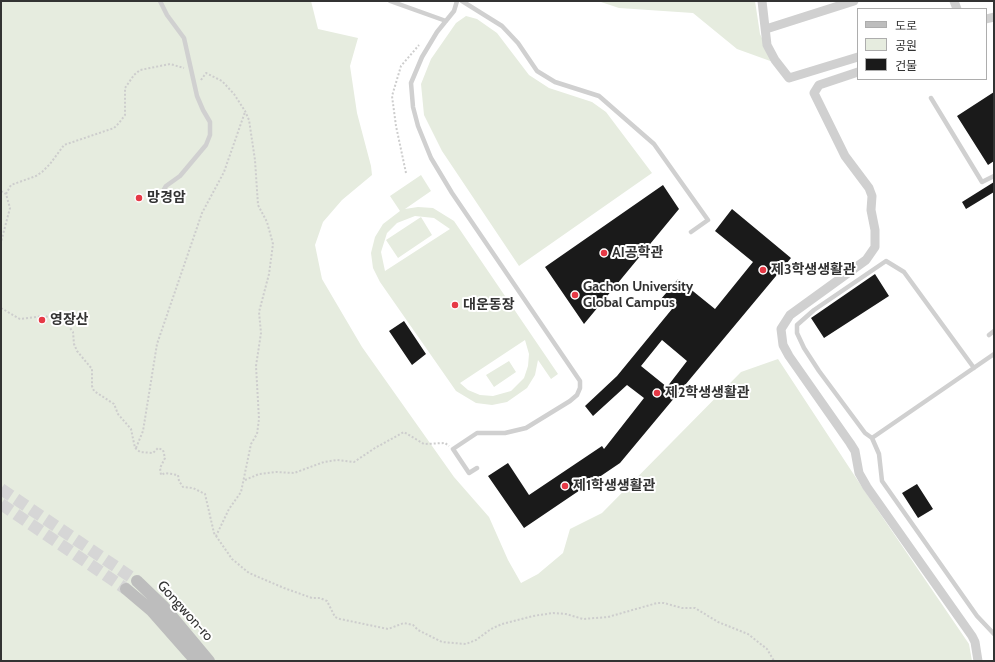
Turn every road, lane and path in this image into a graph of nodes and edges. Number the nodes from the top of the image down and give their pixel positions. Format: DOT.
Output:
graph roads {
  1 [pos="160,1"];
  2 [pos="390,1"];
  3 [pos="457,1"];
  4 [pos="462,1"];
  5 [pos="762,1"];
  6 [pos="854,1"];
  7 [pos="446,21"];
  8 [pos="766,29"];
  9 [pos="419,45"];
  10 [pos="857,57"];
  11 [pos="191,66"];
  12 [pos="857,72"];
  13 [pos="195,87"];
  14 [pos="931,98"];
  15 [pos="245,111"];
  16 [pos="406,173"];
  17 [pos="994,176"];
  18 [pos="1,190"];
  19 [pos="6,194"];
  20 [pos="160,196"];
  21 [pos="691,232"];
  22 [pos="1,242"];
  23 [pos="1,308"];
  24 [pos="994,331"];
  25 [pos="989,335"];
  26 [pos="994,354"];
  27 [pos="974,368"];
  28 [pos="872,438"];
  29 [pos="136,448"];
  30 [pos="453,449"];
  31 [pos="477,468"];
  32 [pos="244,480"];
  33 [pos="216,536"];
  34 [pos="137,581"];
  35 [pos="126,589"];
  36 [pos="994,634"];
  37 [pos="196,661"];
  38 [pos="209,661"];
  39 [pos="774,661"];
  40 [pos="978,661"];
  1 -- 11 [label="lane"];
  2 -- 7 [label="lane"];
  3 -- 7 [label="lane"];
  4 -- 21 [label="lane"];
  5 -- 8 [label="street"];
  6 -- 8 [label="street"];
  7 -- 30 [label="lane"];
  8 -- 10 [label="street"];
  9 -- 16 [label="path"];
  11 -- 13 [label="lane"];
  11 -- 19 [label="path"];
  12 -- 40 [label="street"];
  13 -- 15 [label="path"];
  13 -- 20 [label="lane"];
  14 -- 17 [label="lane"];
  15 -- 29 [label="path"];
  15 -- 32 [label="path"];
  18 -- 19 [label="path"];
  19 -- 22 [label="path"];
  23 -- 29 [label="path"];
  24 -- 25 [label="lane"];
  26 -- 27 [label="lane"];
  27 -- 28 [label="lane"];
  27 -- 28 [label="lane"];
  28 -- 36 [label="lane"];
  29 -- 33 [label="path"];
  30 -- 31 [label="lane"];
  30 -- 32 [label="path"];
  32 -- 33 [label="path"];
  33 -- 39 [label="path"];
  34 -- 38 [label="main road, Gongwon-ro"];
  35 -- 37 [label="main road, Gongwon-ro"];
}
